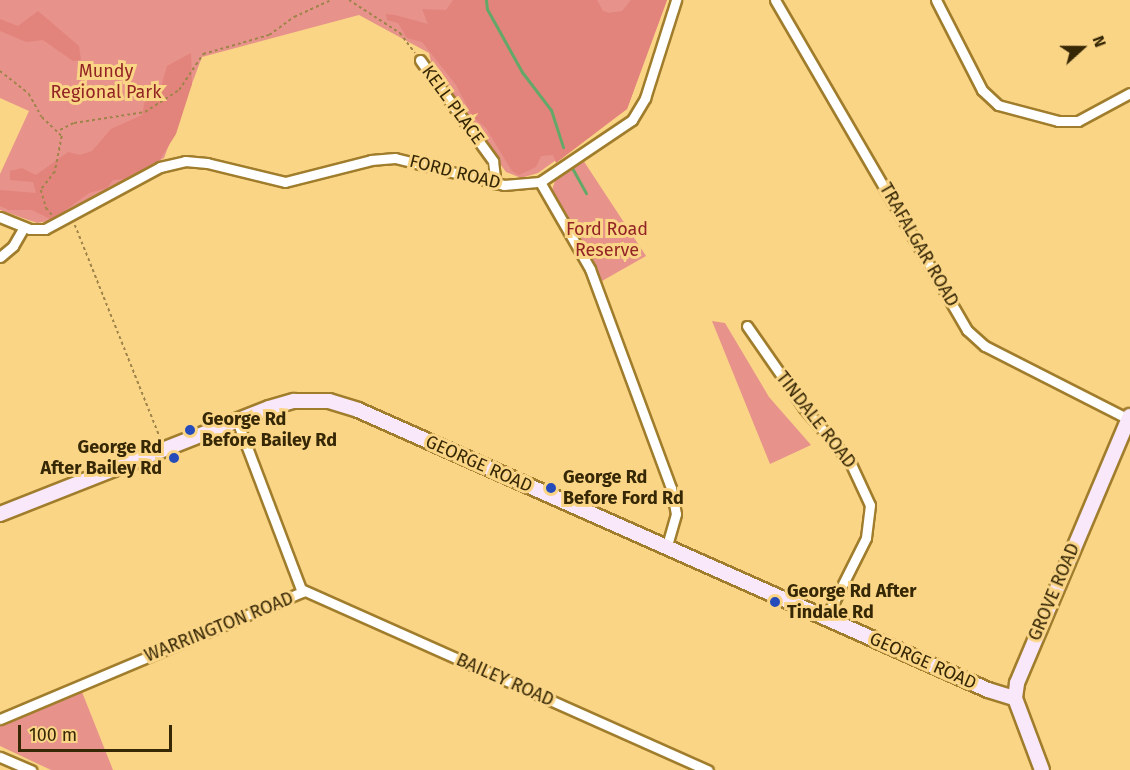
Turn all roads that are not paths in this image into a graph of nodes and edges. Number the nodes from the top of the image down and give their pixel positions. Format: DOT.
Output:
graph roads {
  1 [pos="676,0"];
  2 [pos="775,0"];
  3 [pos="936,0"];
  4 [pos="420,60"];
  5 [pos="1130,93"];
  6 [pos="540,182"];
  7 [pos="496,184"];
  8 [pos="0,217"];
  9 [pos="24,227"];
  10 [pos="0,257"];
  11 [pos="747,326"];
  12 [pos="1130,418"];
  13 [pos="237,420"];
  14 [pos="0,514"];
  15 [pos="666,548"];
  16 [pos="303,590"];
  17 [pos="826,618"];
  18 [pos="1015,698"];
  19 [pos="0,719"];
  20 [pos="0,757"];
  21 [pos="31,770"];
  22 [pos="708,770"];
  23 [pos="1042,770"];
  1 -- 6 [label="street"];
  2 -- 12 [label="street, TRAFALGAR ROAD"];
  3 -- 5 [label="street"];
  4 -- 7 [label="street, KELL PLACE"];
  6 -- 7 [label="street, FORD ROAD"];
  6 -- 15 [label="street"];
  7 -- 9 [label="street, FORD ROAD"];
  8 -- 9 [label="street, FORD ROAD"];
  9 -- 10 [label="street"];
  11 -- 17 [label="street, TINDALE ROAD"];
  12 -- 18 [label="street, GROVE ROAD"];
  13 -- 14 [label="street, GEORGE ROAD"];
  13 -- 15 [label="street, GEORGE ROAD"];
  13 -- 16 [label="street, WARRINGTON ROAD"];
  15 -- 17 [label="street, GEORGE ROAD"];
  16 -- 19 [label="street, WARRINGTON ROAD"];
  16 -- 22 [label="street, BAILEY ROAD"];
  17 -- 18 [label="street, GEORGE ROAD"];
  18 -- 23 [label="street"];
  20 -- 21 [label="street"];
}
